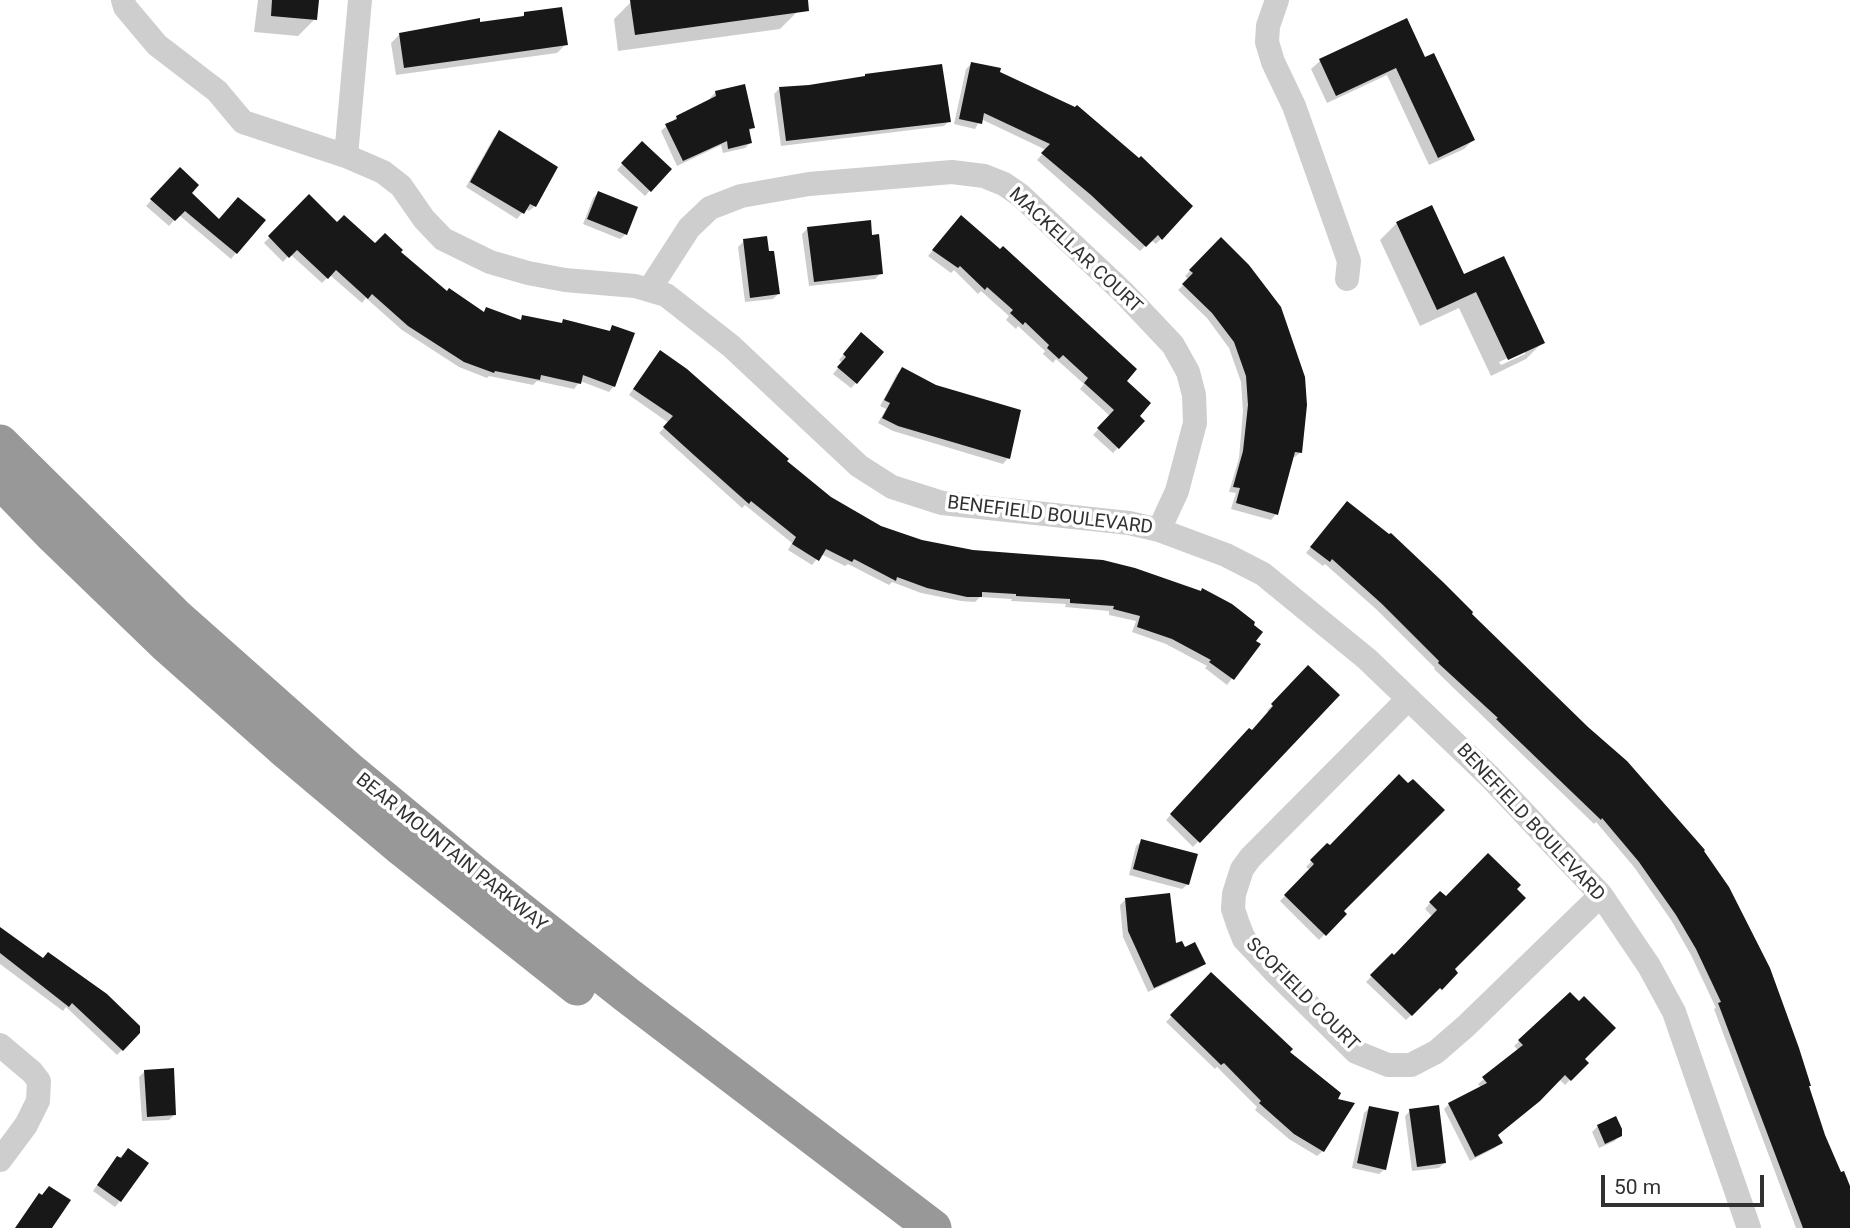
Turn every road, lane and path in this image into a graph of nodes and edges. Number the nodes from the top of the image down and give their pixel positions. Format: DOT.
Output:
graph roads {
  1 [pos="122,0"];
  2 [pos="360,0"];
  3 [pos="1277,0"];
  4 [pos="346,156"];
  5 [pos="1347,279"];
  6 [pos="649,289"];
  7 [pos="0,443"];
  8 [pos="0,480"];
  9 [pos="1159,530"];
  10 [pos="1408,699"];
  11 [pos="1601,895"];
  12 [pos="0,1045"];
  13 [pos="0,1160"];
  14 [pos="894,1228"];
  15 [pos="933,1228"];
  16 [pos="1749,1228"];
  1 -- 4 [label="street, BENEFIELD BOULEVARD"];
  2 -- 4 [label="street"];
  3 -- 5 [label="street"];
  4 -- 6 [label="street, BENEFIELD BOULEVARD"];
  6 -- 9 [label="street, BENEFIELD BOULEVARD"];
  6 -- 9 [label="street, MACKELLAR COURT"];
  7 -- 15 [label="highway, BEAR MOUNTAIN PARKWAY"];
  8 -- 14 [label="highway, BEAR MOUNTAIN PARKWAY"];
  9 -- 10 [label="street, BENEFIELD BOULEVARD"];
  10 -- 11 [label="street, BENEFIELD BOULEVARD"];
  10 -- 11 [label="street, SCOFIELD COURT"];
  11 -- 16 [label="street, BENEFIELD BOULEVARD"];
  12 -- 13 [label="street"];
}
